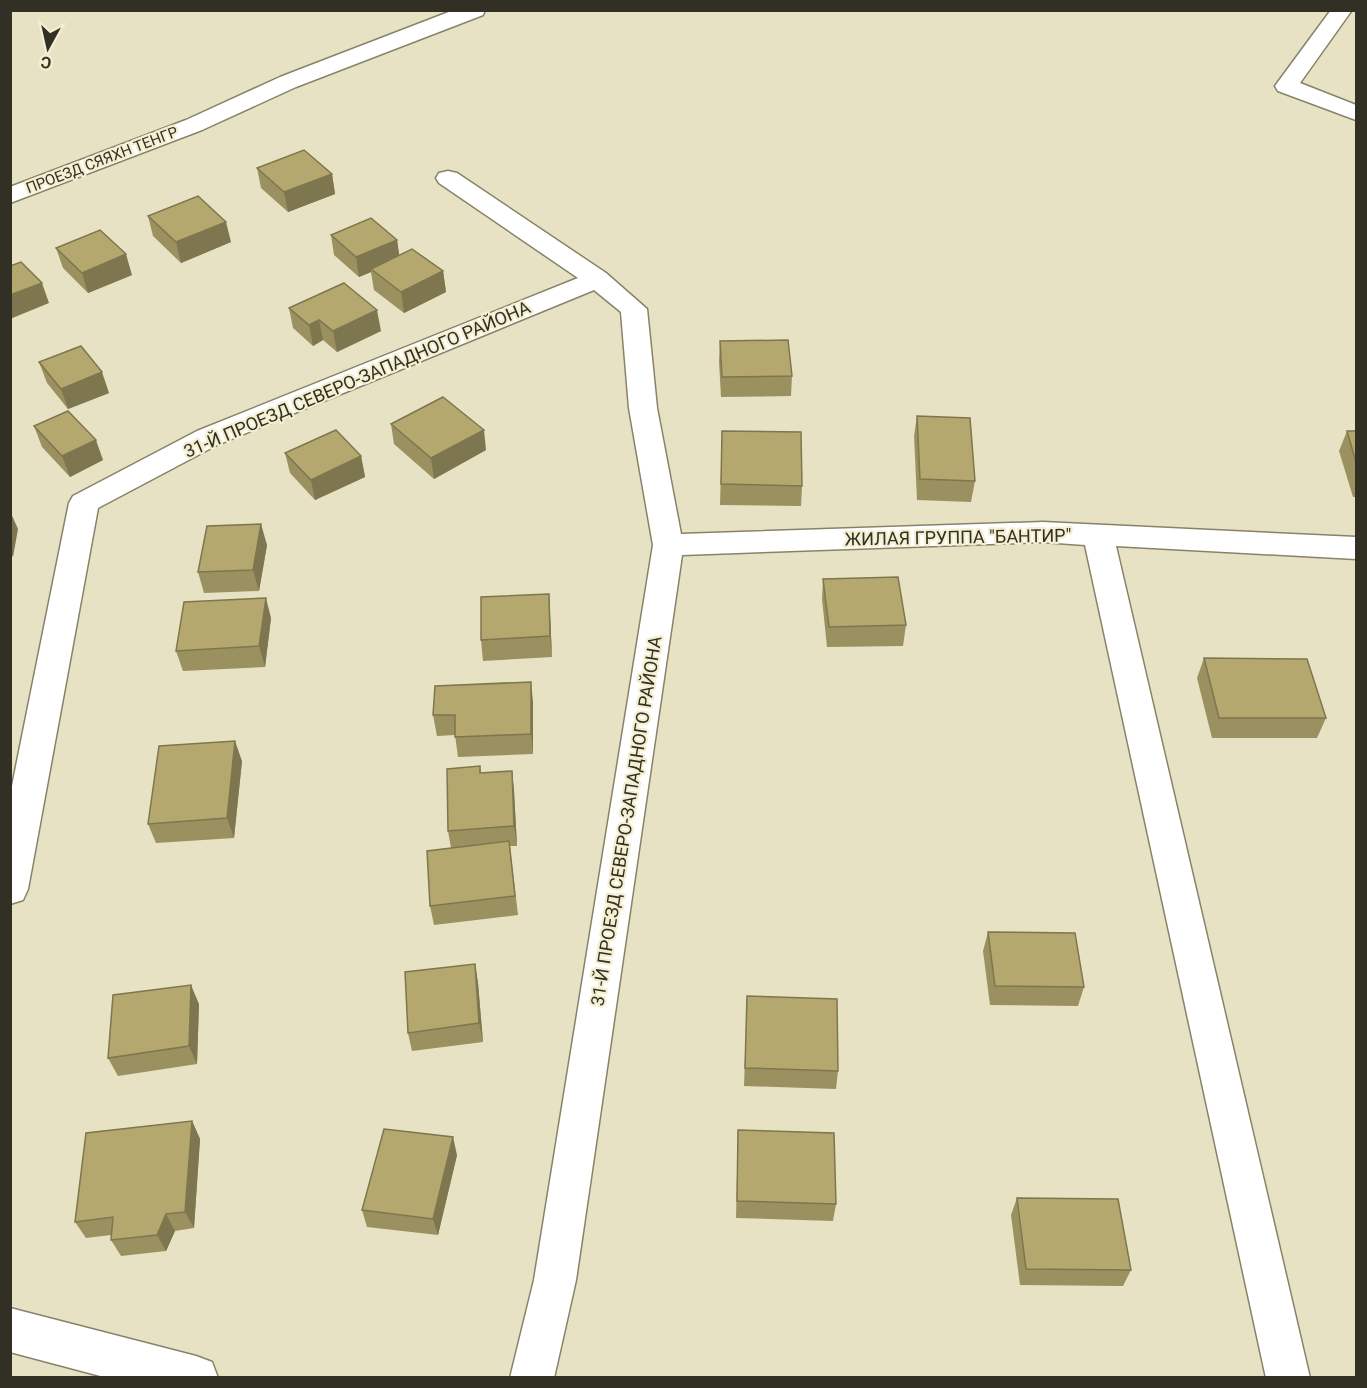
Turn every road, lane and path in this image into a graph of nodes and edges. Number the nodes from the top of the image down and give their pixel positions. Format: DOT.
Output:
graph roads {
  1 [pos="475,10"];
  2 [pos="1342,10"];
  3 [pos="1356,113"];
  4 [pos="448,178"];
  5 [pos="16,187"];
  6 [pos="597,279"];
  7 [pos="1098,536"];
  8 [pos="668,545"];
  9 [pos="1356,548"];
  10 [pos="10,889"];
  11 [pos="10,1330"];
  12 [pos="196,1377"];
  13 [pos="532,1377"];
  14 [pos="1288,1377"];
  1 -- 5 [label="street, ПРОЕЗД СЯЯХН ТЕНГР"];
  2 -- 3 [label="street"];
  4 -- 6 [label="street, 31-Й ПРОЕЗД СЕВЕРО-ЗАПАДНОГО РАЙОНА"];
  6 -- 8 [label="street, 31-Й ПРОЕЗД СЕВЕРО-ЗАПАДНОГО РАЙОНА"];
  6 -- 10 [label="street, 31-Й ПРОЕЗД СЕВЕРО-ЗАПАДНОГО РАЙОНА"];
  7 -- 8 [label="street, ЖИЛАЯ ГРУППА \"БАНТИР\""];
  7 -- 9 [label="street, ЖИЛАЯ ГРУППА \"БАНТИР\""];
  7 -- 14 [label="street"];
  8 -- 13 [label="street, 31-Й ПРОЕЗД СЕВЕРО-ЗАПАДНОГО РАЙОНА"];
  11 -- 12 [label="street"];
}
